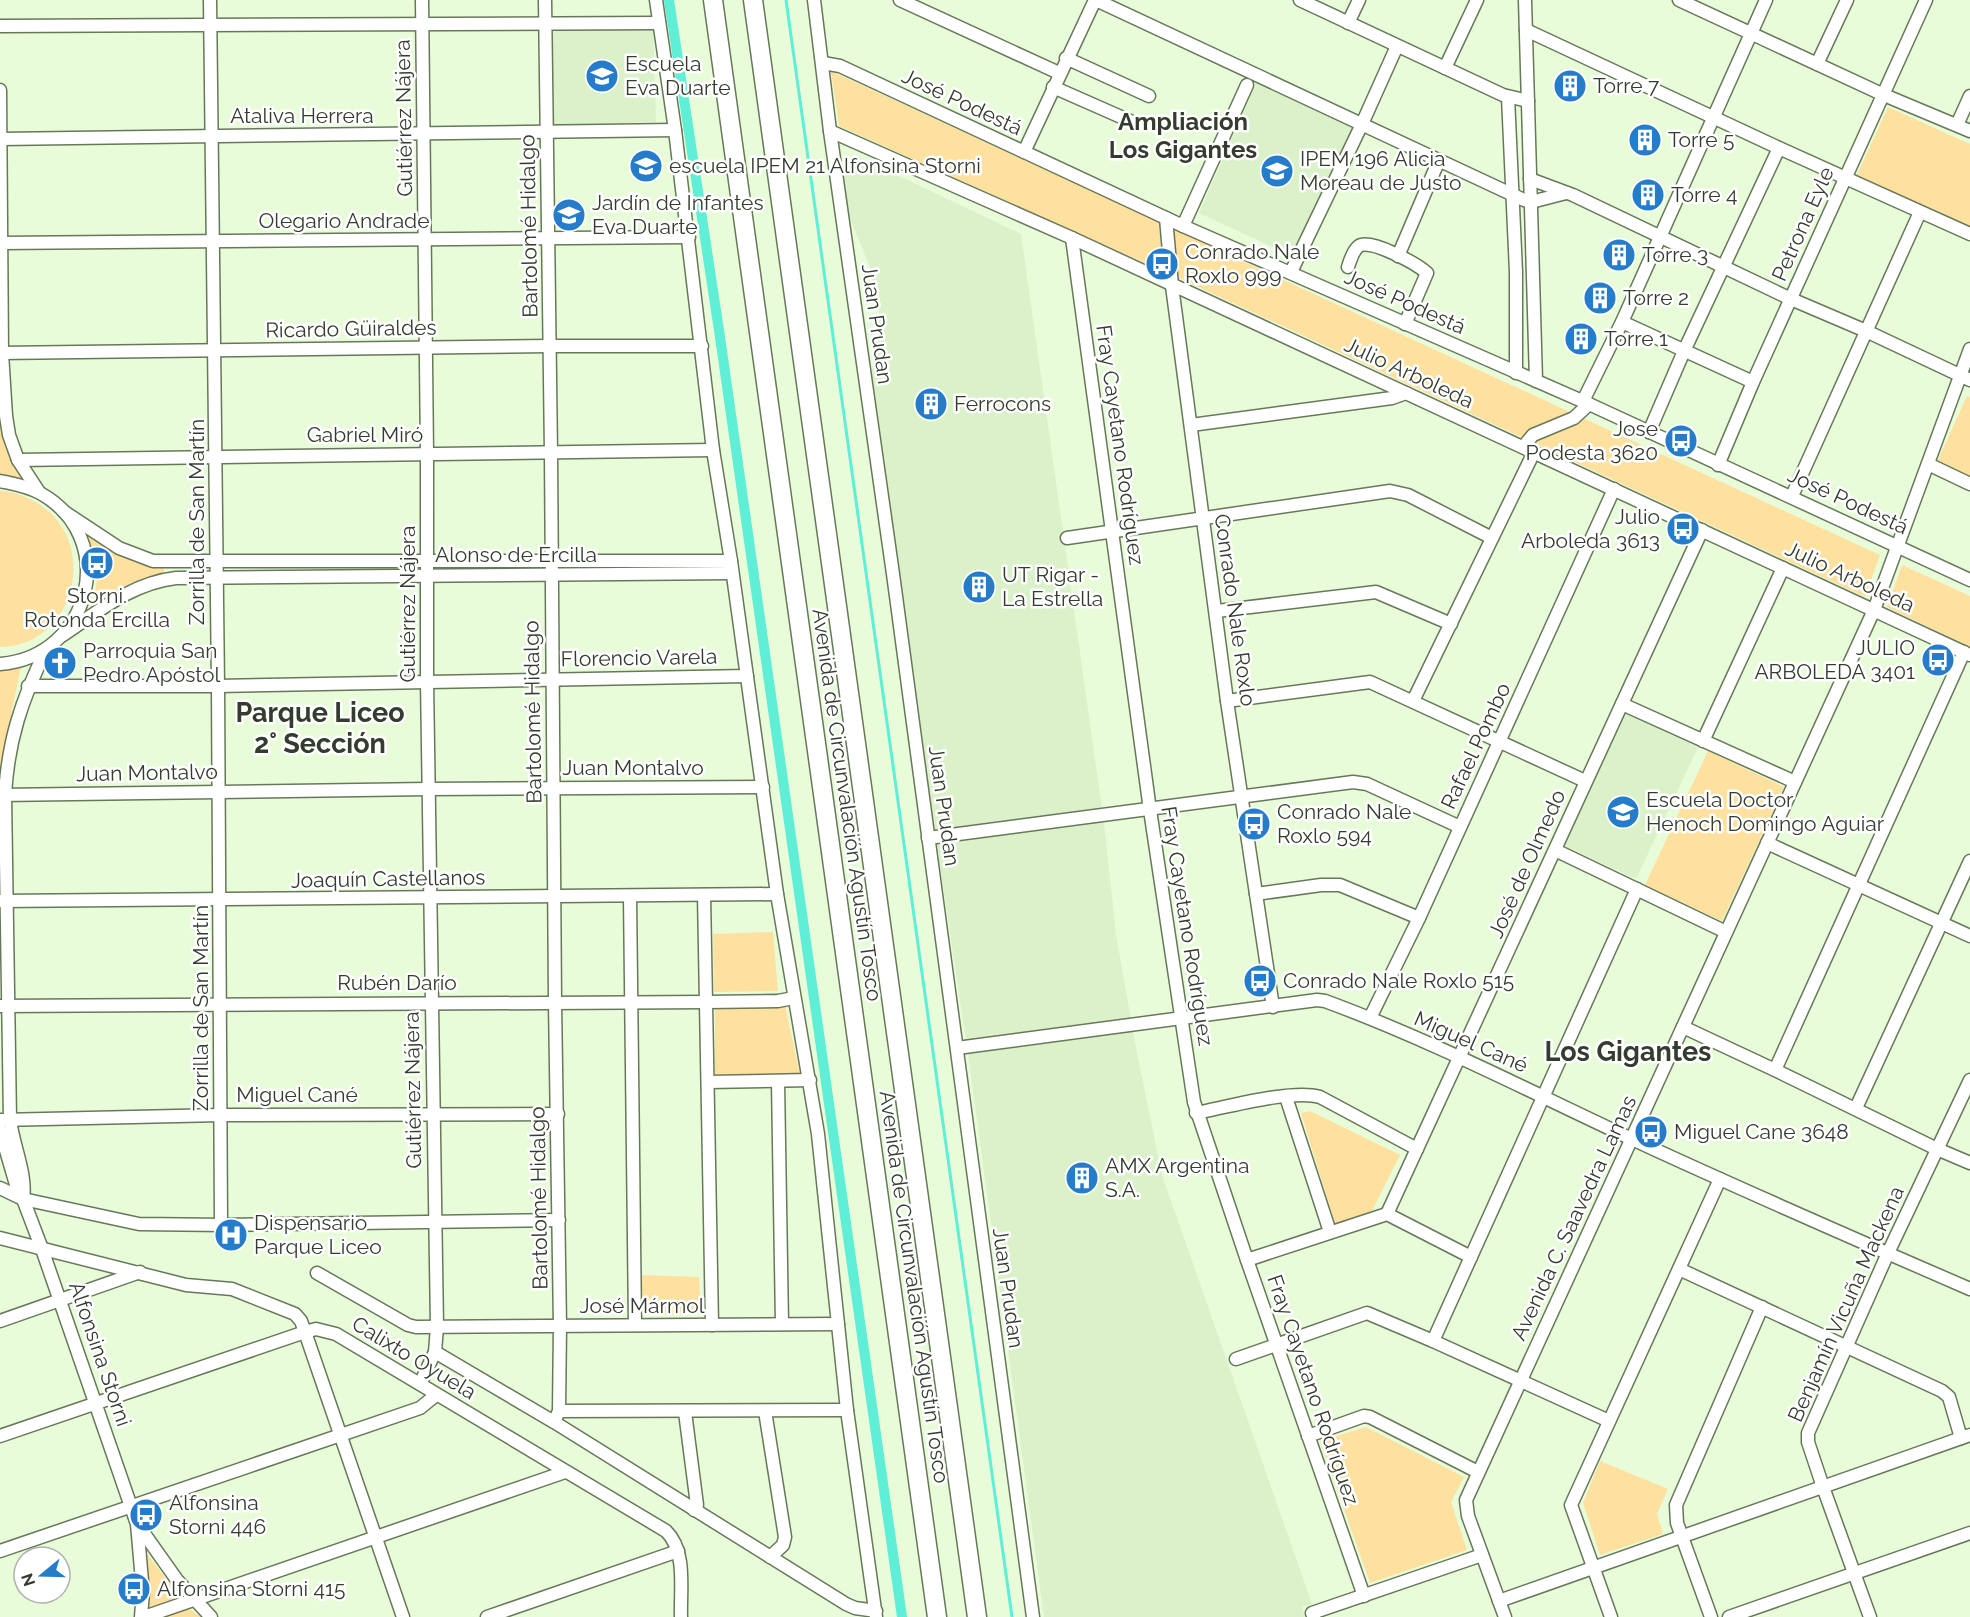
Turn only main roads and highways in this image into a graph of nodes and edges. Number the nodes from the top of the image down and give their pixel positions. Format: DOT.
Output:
graph roads {
  1 [pos="713,0"];
  2 [pos="753,0"];
  3 [pos="937,1616"];
  4 [pos="977,1617"];
  1 -- 3 [label="highway, Avenida de Circunvalación Agustín Tosco"];
  2 -- 4 [label="highway, Avenida de Circunvalación Agustín Tosco"];
}
